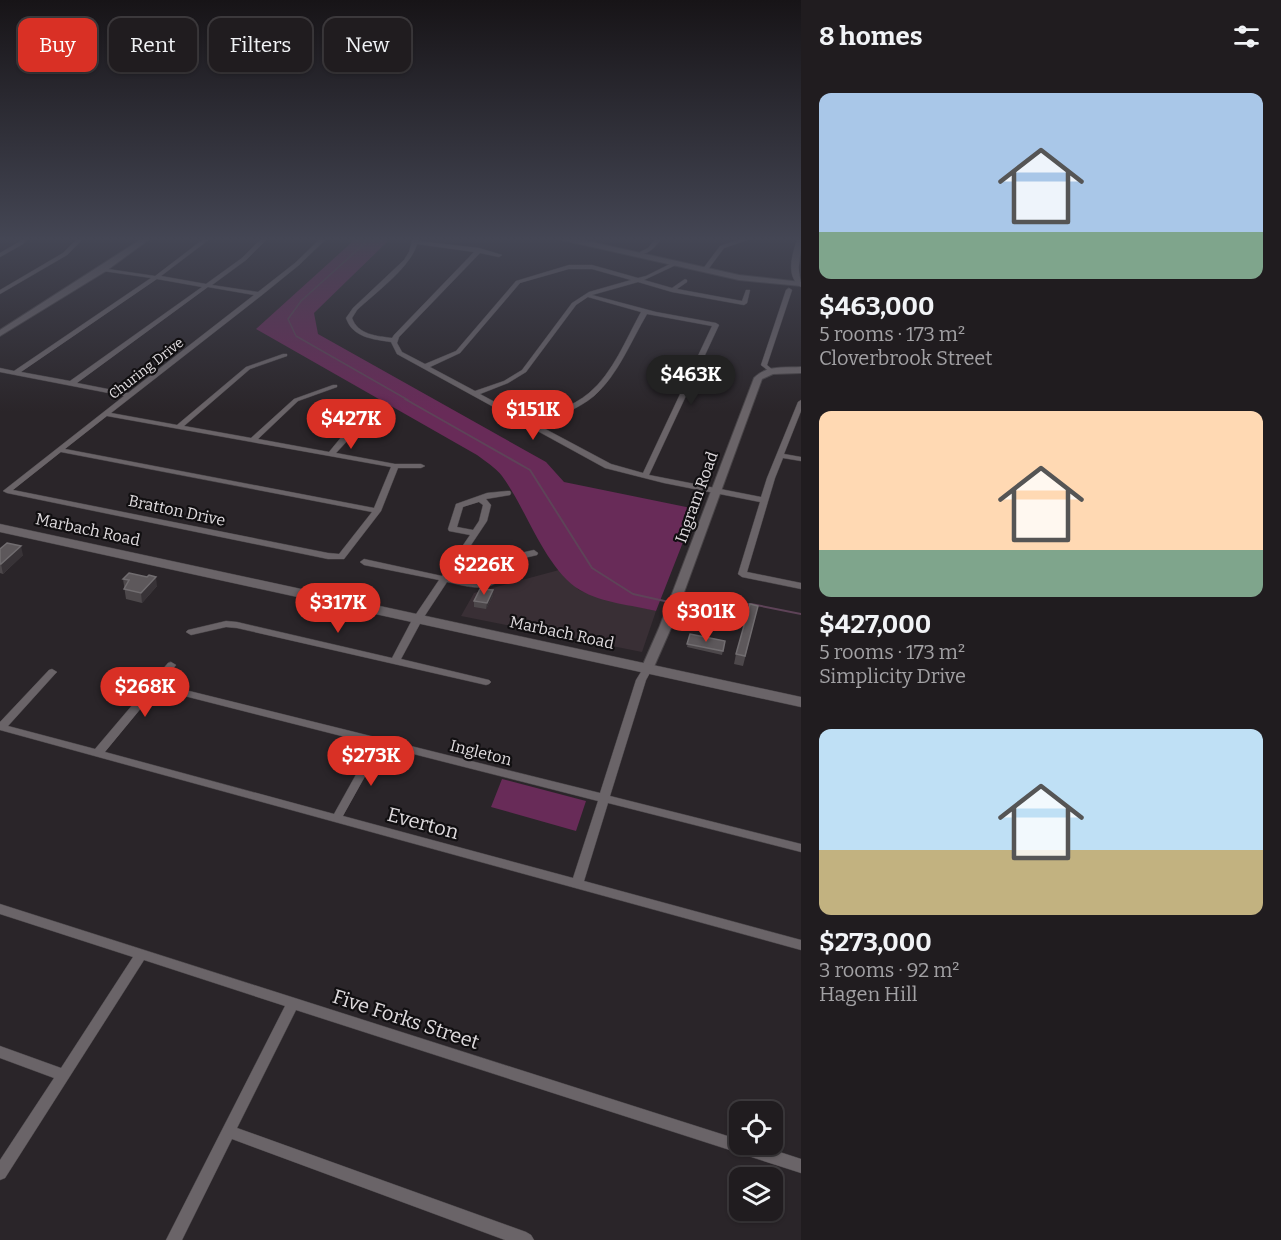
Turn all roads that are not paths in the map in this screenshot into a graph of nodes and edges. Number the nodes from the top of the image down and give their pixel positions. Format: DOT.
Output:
graph roads {
  1 [pos="60,296"];
  2 [pos="129,296"];
  3 [pos="192,296"];
  4 [pos="258,296"];
  5 [pos="369,296"];
  6 [pos="435,296"];
  7 [pos="505,296"];
  8 [pos="586,296"];
  9 [pos="590,296"];
  10 [pos="704,296"];
  11 [pos="746,296"];
  12 [pos="787,296"];
  13 [pos="645,312"];
  14 [pos="0,334"];
  15 [pos="394,339"];
  16 [pos="285,356"];
  17 [pos="424,367"];
  18 [pos="0,370"];
  19 [pos="801,370"];
  20 [pos="771,371"];
  21 [pos="15,373"];
  22 [pos="71,384"];
  23 [pos="335,386"];
  24 [pos="474,394"];
  25 [pos="130,395"];
  26 [pos="801,402"];
  27 [pos="106,414"];
  28 [pos="529,424"];
  29 [pos="179,427"];
  30 [pos="361,429"];
  31 [pos="253,440"];
  32 [pos="60,450"];
  33 [pos="331,454"];
  34 [pos="780,455"];
  35 [pos="801,459"];
  36 [pos="395,466"];
  37 [pos="421,466"];
  38 [pos="645,476"];
  39 [pos="8,490"];
  40 [pos="715,491"];
  41 [pos="507,493"];
  42 [pos="480,498"];
  43 [pos="764,500"];
  44 [pos="377,511"];
  45 [pos="0,528"];
  46 [pos="473,533"];
  47 [pos="465,546"];
  48 [pos="534,553"];
  49 [pos="364,562"];
  50 [pos="446,579"];
  51 [pos="492,583"];
  52 [pos="801,586"];
  53 [pos="417,620"];
  54 [pos="191,632"];
  55 [pos="395,661"];
  56 [pos="171,665"];
  57 [pos="647,669"];
  58 [pos="52,672"];
  59 [pos="486,682"];
  60 [pos="154,685"];
  61 [pos="801,702"];
  62 [pos="1,727"];
  63 [pos="380,741"];
  64 [pos="98,753"];
  65 [pos="604,798"];
  66 [pos="337,819"];
  67 [pos="801,848"];
  68 [pos="577,884"];
  69 [pos="0,909"];
  70 [pos="801,945"];
  71 [pos="142,954"];
  72 [pos="293,1003"];
  73 [pos="0,1052"];
  74 [pos="64,1075"];
  75 [pos="230,1132"];
  76 [pos="801,1166"];
  77 [pos="0,1173"];
  78 [pos="174,1240"];
  79 [pos="526,1240"];
  1 -- 14 [label="street"];
  2 -- 21 [label="street"];
  3 -- 22 [label="street"];
  4 -- 25 [label="street, Churing Drive"];
  5 -- 15 [label="street"];
  6 -- 15 [label="street"];
  7 -- 17 [label="street"];
  8 -- 24 [label="street"];
  9 -- 13 [label="street"];
  10 -- 11 [label="street"];
  12 -- 20 [label="street"];
  13 -- 28 [label="street"];
  13 -- 38 [label="street"];
  15 -- 17 [label="street"];
  16 -- 29 [label="street"];
  17 -- 24 [label="street"];
  18 -- 21 [label="street"];
  19 -- 20 [label="street"];
  20 -- 40 [label="street, Ingram Road"];
  21 -- 22 [label="street"];
  22 -- 25 [label="street"];
  23 -- 31 [label="street"];
  24 -- 28 [label="street"];
  25 -- 27 [label="street, Churing Drive"];
  26 -- 34 [label="street"];
  27 -- 29 [label="street"];
  27 -- 32 [label="street, Churing Drive"];
  28 -- 38 [label="street"];
  29 -- 31 [label="street"];
  30 -- 33 [label="street"];
  31 -- 33 [label="street"];
  32 -- 39 [label="street, Churing Drive"];
  32 -- 44 [label="street"];
  33 -- 36 [label="street"];
  34 -- 35 [label="street"];
  34 -- 43 [label="street"];
  36 -- 37 [label="street"];
  36 -- 44 [label="street"];
  38 -- 40 [label="street"];
  39 -- 44 [label="street, Bratton Drive"];
  40 -- 43 [label="street"];
  40 -- 57 [label="street, Ingram Road"];
  41 -- 42 [label="street"];
  42 -- 46 [label="street"];
  42 -- 46 [label="street"];
  43 -- 52 [label="street"];
  45 -- 53 [label="main road, Marbach Road"];
  46 -- 47 [label="street"];
  47 -- 48 [label="street"];
  47 -- 50 [label="street"];
  49 -- 50 [label="street"];
  50 -- 51 [label="street"];
  50 -- 53 [label="street"];
  53 -- 55 [label="street"];
  53 -- 57 [label="main road, Marbach Road"];
  54 -- 55 [label="street"];
  55 -- 59 [label="street"];
  56 -- 60 [label="street"];
  57 -- 61 [label="main road, Marbach Road"];
  57 -- 65 [label="street"];
  58 -- 62 [label="street"];
  60 -- 63 [label="street, Ingleton"];
  60 -- 64 [label="street"];
  62 -- 64 [label="street, Everton"];
  63 -- 65 [label="street, Ingleton"];
  63 -- 66 [label="street"];
  64 -- 66 [label="street, Everton"];
  65 -- 67 [label="street, Ingleton"];
  65 -- 68 [label="street"];
  66 -- 68 [label="street, Everton"];
  68 -- 70 [label="street, Everton"];
  69 -- 71 [label="street, Five Forks Street"];
  71 -- 72 [label="street, Five Forks Street"];
  71 -- 74 [label="street"];
  72 -- 75 [label="street"];
  72 -- 76 [label="street, Five Forks Street"];
  73 -- 74 [label="street"];
  74 -- 77 [label="street"];
  75 -- 78 [label="street"];
  75 -- 79 [label="street"];
}
